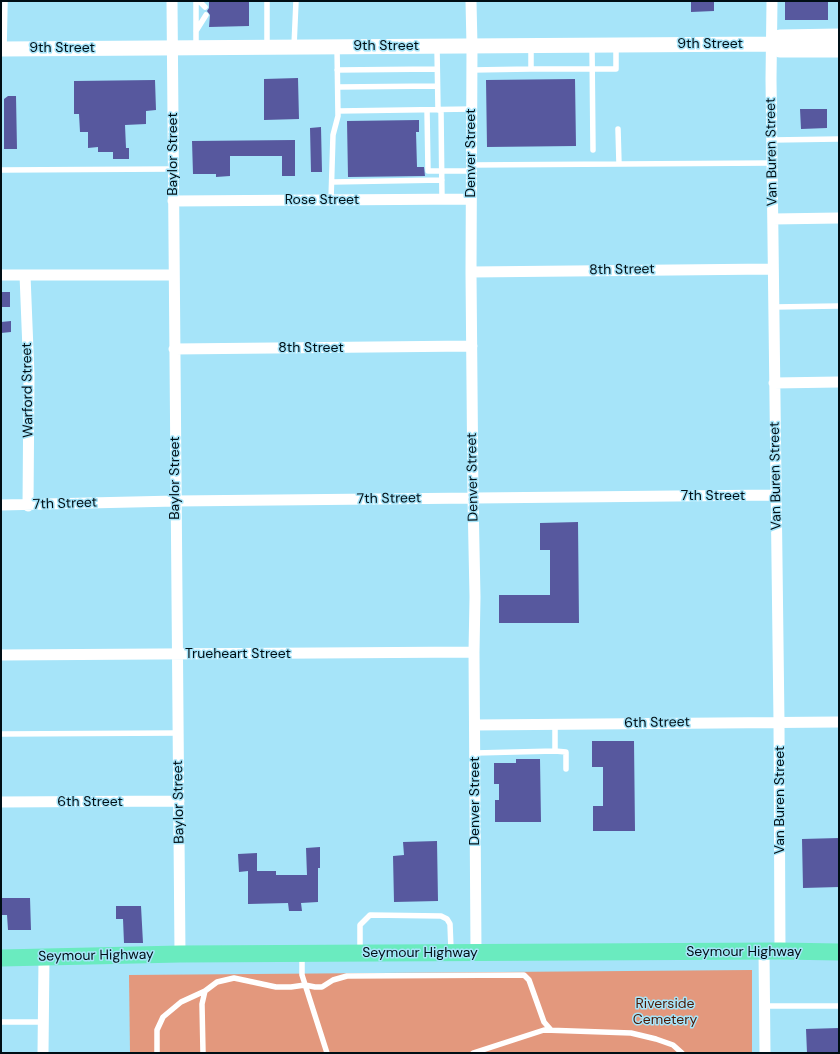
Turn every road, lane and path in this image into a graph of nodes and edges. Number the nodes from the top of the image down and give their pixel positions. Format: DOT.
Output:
graph roads {
  1 [pos="5,1"];
  2 [pos="172,1"];
  3 [pos="196,1"];
  4 [pos="199,1"];
  5 [pos="267,1"];
  6 [pos="296,1"];
  7 [pos="471,1"];
  8 [pos="772,1"];
  9 [pos="205,7"];
  10 [pos="206,15"];
  11 [pos="3,16"];
  12 [pos="196,31"];
  13 [pos="839,36"];
  14 [pos="772,44"];
  15 [pos="531,45"];
  16 [pos="592,45"];
  17 [pos="616,45"];
  18 [pos="337,46"];
  19 [pos="437,46"];
  20 [pos="472,46"];
  21 [pos="196,47"];
  22 [pos="267,47"];
  23 [pos="294,47"];
  24 [pos="172,48"];
  25 [pos="3,49"];
  26 [pos="839,50"];
  27 [pos="437,69"];
  28 [pos="531,69"];
  29 [pos="592,69"];
  30 [pos="337,70"];
  31 [pos="472,70"];
  32 [pos="437,86"];
  33 [pos="338,87"];
  34 [pos="472,109"];
  35 [pos="427,110"];
  36 [pos="440,110"];
  37 [pos="338,111"];
  38 [pos="618,129"];
  39 [pos="839,139"];
  40 [pos="772,140"];
  41 [pos="593,150"];
  42 [pos="772,163"];
  43 [pos="618,164"];
  44 [pos="471,168"];
  45 [pos="173,169"];
  46 [pos="1,170"];
  47 [pos="442,171"];
  48 [pos="442,180"];
  49 [pos="332,182"];
  50 [pos="471,198"];
  51 [pos="442,199"];
  52 [pos="331,200"];
  53 [pos="173,201"];
  54 [pos="839,218"];
  55 [pos="773,219"];
  56 [pos="773,269"];
  57 [pos="471,272"];
  58 [pos="1,275"];
  59 [pos="24,275"];
  60 [pos="173,275"];
  61 [pos="839,306"];
  62 [pos="774,307"];
  63 [pos="472,346"];
  64 [pos="174,349"];
  65 [pos="839,382"];
  66 [pos="774,383"];
  67 [pos="776,495"];
  68 [pos="473,498"];
  69 [pos="176,501"];
  70 [pos="1,505"];
  71 [pos="28,506"];
  72 [pos="474,652"];
  73 [pos="177,654"];
  74 [pos="1,655"];
  75 [pos="779,722"];
  76 [pos="839,722"];
  77 [pos="555,724"];
  78 [pos="475,725"];
  79 [pos="178,733"];
  80 [pos="1,734"];
  81 [pos="555,751"];
  82 [pos="475,753"];
  83 [pos="566,769"];
  84 [pos="179,801"];
  85 [pos="1,802"];
  86 [pos="772,951"];
  87 [pos="451,952"];
  88 [pos="476,952"];
  89 [pos="839,952"];
  90 [pos="302,953"];
  91 [pos="360,953"];
  92 [pos="180,954"];
  93 [pos="1,958"];
  94 [pos="44,958"];
  95 [pos="305,985"];
  96 [pos="205,991"];
  97 [pos="765,1006"];
  98 [pos="839,1006"];
  99 [pos="1,1022"];
  100 [pos="43,1022"];
  101 [pos="551,1030"];
  102 [pos="43,1053"];
  103 [pos="157,1053"];
  104 [pos="203,1053"];
  105 [pos="327,1053"];
  106 [pos="473,1053"];
  107 [pos="682,1053"];
  108 [pos="765,1053"];
  1 -- 11 [label="lane"];
  2 -- 24 [label="street, Baylor Street"];
  3 -- 12 [label="lane"];
  4 -- 9 [label="lane"];
  5 -- 22 [label="lane"];
  6 -- 23 [label="lane"];
  7 -- 20 [label="street, Denver Street"];
  8 -- 14 [label="street, Van Buren Street"];
  10 -- 12 [label="lane"];
  11 -- 25 [label="lane"];
  12 -- 21 [label="lane"];
  13 -- 14 [label="street, 9th Street"];
  14 -- 17 [label="street, 9th Street"];
  14 -- 26 [label="street, 9th Street"];
  14 -- 40 [label="street, Van Buren Street"];
  15 -- 16 [label="street, 9th Street"];
  15 -- 20 [label="street, 9th Street"];
  15 -- 28 [label="lane"];
  16 -- 17 [label="street, 9th Street"];
  16 -- 29 [label="lane"];
  17 -- 29 [label="lane"];
  18 -- 19 [label="street, 9th Street"];
  18 -- 23 [label="street, 9th Street"];
  18 -- 30 [label="lane"];
  19 -- 20 [label="street, 9th Street"];
  19 -- 27 [label="lane"];
  20 -- 31 [label="street, Denver Street"];
  21 -- 22 [label="street, 9th Street"];
  21 -- 24 [label="street, 9th Street"];
  22 -- 23 [label="street, 9th Street"];
  24 -- 25 [label="street, 9th Street"];
  24 -- 45 [label="street, Baylor Street"];
  27 -- 30 [label="lane"];
  27 -- 32 [label="lane"];
  28 -- 29 [label="lane"];
  28 -- 31 [label="lane"];
  29 -- 41 [label="lane"];
  30 -- 33 [label="lane"];
  31 -- 34 [label="street, Denver Street"];
  32 -- 33 [label="lane"];
  32 -- 36 [label="lane"];
  33 -- 37 [label="lane"];
  34 -- 36 [label="lane"];
  34 -- 44 [label="street, Denver Street"];
  35 -- 36 [label="lane"];
  35 -- 37 [label="lane"];
  35 -- 47 [label="lane"];
  36 -- 47 [label="lane"];
  37 -- 49 [label="lane"];
  38 -- 43 [label="lane"];
  39 -- 40 [label="lane"];
  40 -- 42 [label="street, Van Buren Street"];
  42 -- 43 [label="lane"];
  42 -- 55 [label="street, Van Buren Street"];
  43 -- 44 [label="lane"];
  44 -- 47 [label="lane"];
  44 -- 50 [label="street, Denver Street"];
  45 -- 46 [label="lane"];
  45 -- 53 [label="street, Baylor Street"];
  47 -- 48 [label="lane"];
  48 -- 49 [label="lane"];
  48 -- 51 [label="lane"];
  49 -- 52 [label="lane"];
  50 -- 51 [label="street, Rose Street"];
  50 -- 57 [label="street, Denver Street"];
  51 -- 52 [label="street, Rose Street"];
  52 -- 53 [label="street, Rose Street"];
  53 -- 60 [label="street, Baylor Street"];
  54 -- 55 [label="street"];
  55 -- 56 [label="street, Van Buren Street"];
  56 -- 57 [label="street, 8th Street"];
  56 -- 62 [label="street, Van Buren Street"];
  57 -- 63 [label="street, Denver Street"];
  58 -- 59 [label="street"];
  59 -- 60 [label="street"];
  59 -- 71 [label="street, Warford Street"];
  60 -- 64 [label="street, Baylor Street"];
  61 -- 62 [label="lane"];
  62 -- 66 [label="street, Van Buren Street"];
  63 -- 64 [label="street, 8th Street"];
  63 -- 68 [label="street, Denver Street"];
  64 -- 69 [label="street, Baylor Street"];
  65 -- 66 [label="street"];
  66 -- 67 [label="street, Van Buren Street"];
  67 -- 68 [label="street, 7th Street"];
  67 -- 75 [label="street, Van Buren Street"];
  68 -- 69 [label="street, 7th Street"];
  68 -- 72 [label="street, Denver Street"];
  69 -- 71 [label="street, 7th Street"];
  69 -- 73 [label="street, Baylor Street"];
  70 -- 71 [label="street, 7th Street"];
  72 -- 73 [label="street, Trueheart Street"];
  72 -- 78 [label="street, Denver Street"];
  73 -- 74 [label="street, Trueheart Street"];
  73 -- 79 [label="street, Baylor Street"];
  75 -- 76 [label="street, 6th Street"];
  75 -- 77 [label="street, 6th Street"];
  75 -- 86 [label="street, Van Buren Street"];
  77 -- 78 [label="street, 6th Street"];
  77 -- 81 [label="lane"];
  78 -- 82 [label="street, Denver Street"];
  79 -- 80 [label="lane"];
  79 -- 84 [label="street, Baylor Street"];
  81 -- 82 [label="lane"];
  81 -- 83 [label="lane"];
  82 -- 88 [label="street, Denver Street"];
  84 -- 85 [label="street, 6th Street"];
  84 -- 92 [label="street, Baylor Street"];
  86 -- 88 [label="main road, Seymour Highway"];
  86 -- 89 [label="main road, Seymour Highway"];
  86 -- 97 [label="street, Van Buren Street"];
  87 -- 88 [label="main road, Seymour Highway"];
  87 -- 91 [label="main road, Seymour Highway"];
  87 -- 91 [label="lane"];
  90 -- 91 [label="main road, Seymour Highway"];
  90 -- 92 [label="main road, Seymour Highway"];
  90 -- 95 [label="lane"];
  92 -- 94 [label="main road, Seymour Highway"];
  93 -- 94 [label="main road, Seymour Highway"];
  94 -- 100 [label="street"];
  95 -- 96 [label="lane"];
  95 -- 101 [label="lane"];
  95 -- 105 [label="lane"];
  96 -- 103 [label="lane"];
  96 -- 104 [label="lane"];
  97 -- 98 [label="lane"];
  97 -- 108 [label="street, Van Buren Street"];
  99 -- 100 [label="lane"];
  100 -- 102 [label="street"];
  101 -- 106 [label="lane"];
  101 -- 107 [label="lane"];
}
